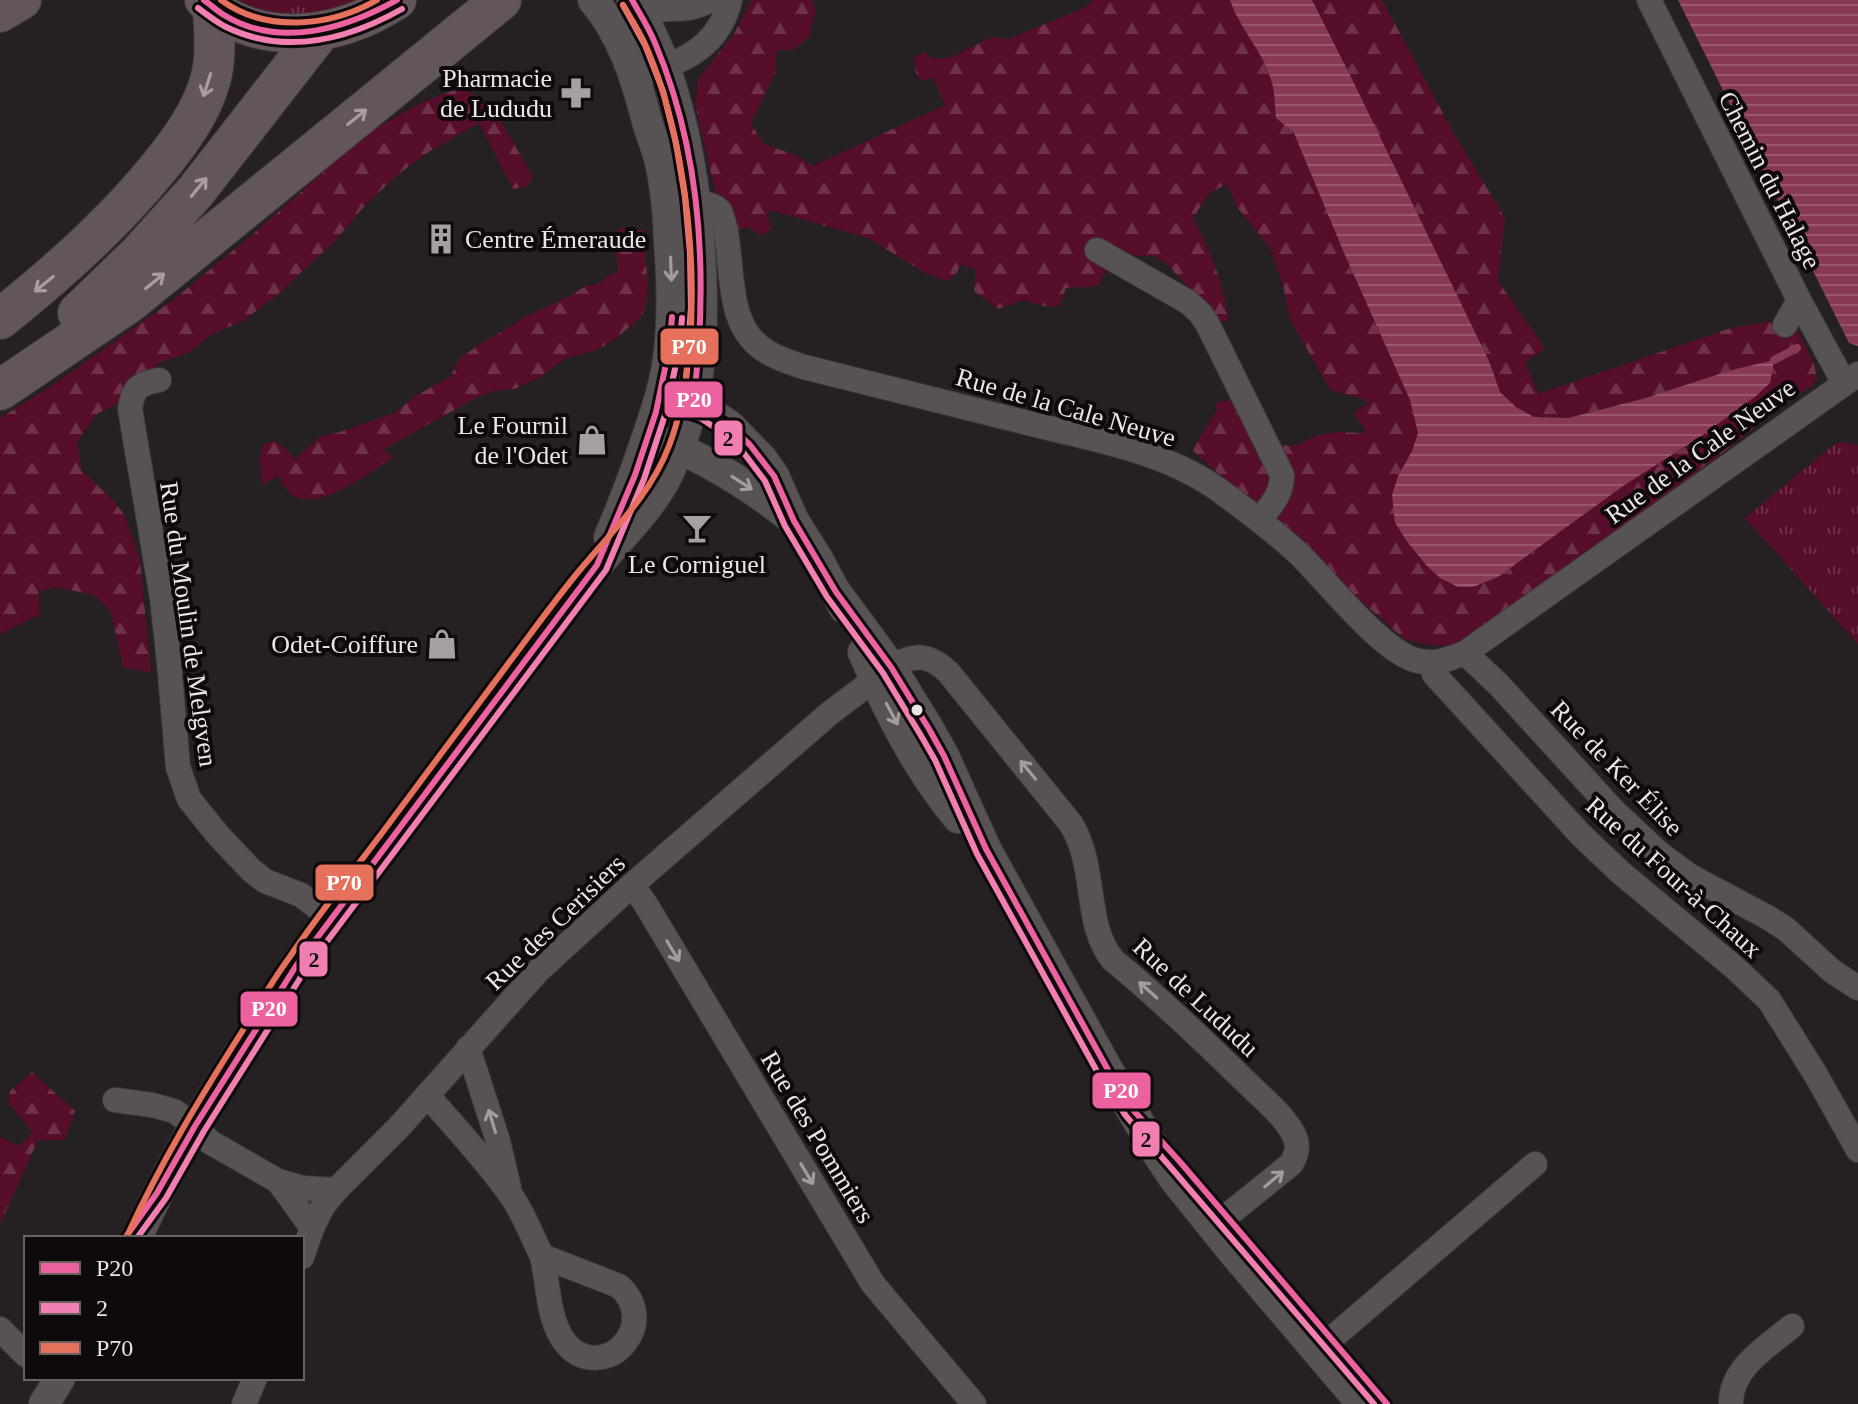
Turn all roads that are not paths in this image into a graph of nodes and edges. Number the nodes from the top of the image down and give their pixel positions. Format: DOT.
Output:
graph roads {
  1 [pos="22,0"];
  2 [pos="397,0"];
  3 [pos="501,0"];
  4 [pos="593,0"];
  5 [pos="710,0"];
  6 [pos="730,0"];
  7 [pos="1649,0"];
  8 [pos="208,4"];
  9 [pos="637,8"];
  10 [pos="0,13"];
  11 [pos="615,31"];
  12 [pos="319,33"];
  13 [pos="666,67"];
  14 [pos="634,77"];
  15 [pos="659,159"];
  16 [pos="695,204"];
  17 [pos="668,216"];
  18 [pos="1097,250"];
  19 [pos="1799,300"];
  20 [pos="0,319"];
  21 [pos="1785,325"];
  22 [pos="0,375"];
  23 [pos="1851,378"];
  24 [pos="159,380"];
  25 [pos="0,390"];
  26 [pos="659,397"];
  27 [pos="693,405"];
  28 [pos="647,436"];
  29 [pos="679,448"];
  30 [pos="1259,520"];
  31 [pos="794,521"];
  32 [pos="597,565"];
  33 [pos="1465,653"];
  34 [pos="1430,662"];
  35 [pos="882,673"];
  36 [pos="632,885"];
  37 [pos="331,918"];
  38 [pos="1858,988"];
  39 [pos="468,1048"];
  40 [pos="427,1095"];
  41 [pos="115,1100"];
  42 [pos="195,1126"];
  43 [pos="1858,1150"];
  44 [pos="1535,1164"];
  45 [pos="278,1181"];
  46 [pos="336,1190"];
  47 [pos="157,1193"];
  48 [pos="510,1195"];
  49 [pos="1220,1222"];
  50 [pos="312,1228"];
  51 [pos="126,1236"];
  52 [pos="138,1236"];
  53 [pos="304,1251"];
  54 [pos="542,1256"];
  55 [pos="1792,1326"];
  56 [pos="1,1333"];
  57 [pos="1324,1345"];
  58 [pos="24,1353"];
  59 [pos="36,1380"];
  60 [pos="59,1380"];
  61 [pos="254,1380"];
  62 [pos="1734,1403"];
  63 [pos="21,1404"];
  64 [pos="44,1404"];
  65 [pos="244,1404"];
  66 [pos="974,1404"];
  67 [pos="1362,1404"];
  68 [pos="1387,1404"];
  1 -- 10 [label="main road"];
  2 -- 12 [label="main road"];
  25 -- 3 [label="highway, one-way"];
  4 -- 11 [label="street"];
  5 -- 9 [label="street"];
  6 -- 13 [label="street"];
  7 -- 19 [label="street, Chemin du Halage"];
  8 -- 12 [label="main road"];
  8 -- 20 [label="highway, one-way"];
  9 -- 11 [label="street"];
  9 -- 13 [label="street"];
  11 -- 14 [label="street"];
  22 -- 12 [label="highway, one-way"];
  13 -- 14 [label="street"];
  13 -- 16 [label="street"];
  14 -- 15 [label="street"];
  15 -- 16 [label="street, Rue de la Cale Neuve"];
  15 -- 17 [label="street"];
  16 -- 17 [label="street"];
  16 -- 27 [label="street"];
  16 -- 30 [label="street, Rue de la Cale Neuve"];
  17 -- 26 [label="street, one-way"];
  18 -- 30 [label="street"];
  19 -- 21 [label="street"];
  19 -- 23 [label="street, Chemin du Halage"];
  23 -- 33 [label="street, Rue de la Cale Neuve"];
  24 -- 37 [label="street, Rue du Moulin de Melgven"];
  26 -- 27 [label="street"];
  26 -- 28 [label="street"];
  27 -- 29 [label="street"];
  27 -- 31 [label="street"];
  28 -- 29 [label="street"];
  28 -- 32 [label="street"];
  29 -- 31 [label="street, one-way"];
  29 -- 32 [label="street"];
  30 -- 34 [label="street, Rue de la Cale Neuve"];
  31 -- 35 [label="street"];
  32 -- 37 [label="street"];
  33 -- 34 [label="street, Rue de la Cale Neuve"];
  33 -- 38 [label="street, Rue de Ker Élise"];
  34 -- 43 [label="street, Rue du Four-à-Chaux"];
  35 -- 36 [label="street, Rue des Cerisiers"];
  35 -- 49 [label="street"];
  49 -- 35 [label="street, Rue de Lududu, one-way"];
  36 -- 39 [label="street, Rue des Cerisiers"];
  36 -- 66 [label="street, Rue des Pommiers, one-way"];
  37 -- 42 [label="street"];
  39 -- 40 [label="street, Rue des Cerisiers"];
  48 -- 39 [label="street, one-way"];
  40 -- 46 [label="street, Rue des Cerisiers"];
  40 -- 48 [label="street"];
  41 -- 42 [label="street"];
  42 -- 45 [label="street"];
  42 -- 47 [label="street"];
  44 -- 57 [label="street"];
  45 -- 46 [label="street"];
  45 -- 50 [label="street"];
  46 -- 50 [label="street, Rue des Cerisiers"];
  47 -- 51 [label="street"];
  47 -- 52 [label="street"];
  48 -- 54 [label="street"];
  49 -- 57 [label="street"];
  50 -- 53 [label="street, Rue des Cerisiers"];
  54 -- 54 [label="street"];
  55 -- 62 [label="street"];
  56 -- 58 [label="street"];
  57 -- 67 [label="street"];
  57 -- 68 [label="street"];
  59 -- 63 [label="street"];
  60 -- 64 [label="street"];
  61 -- 65 [label="street"];
}
